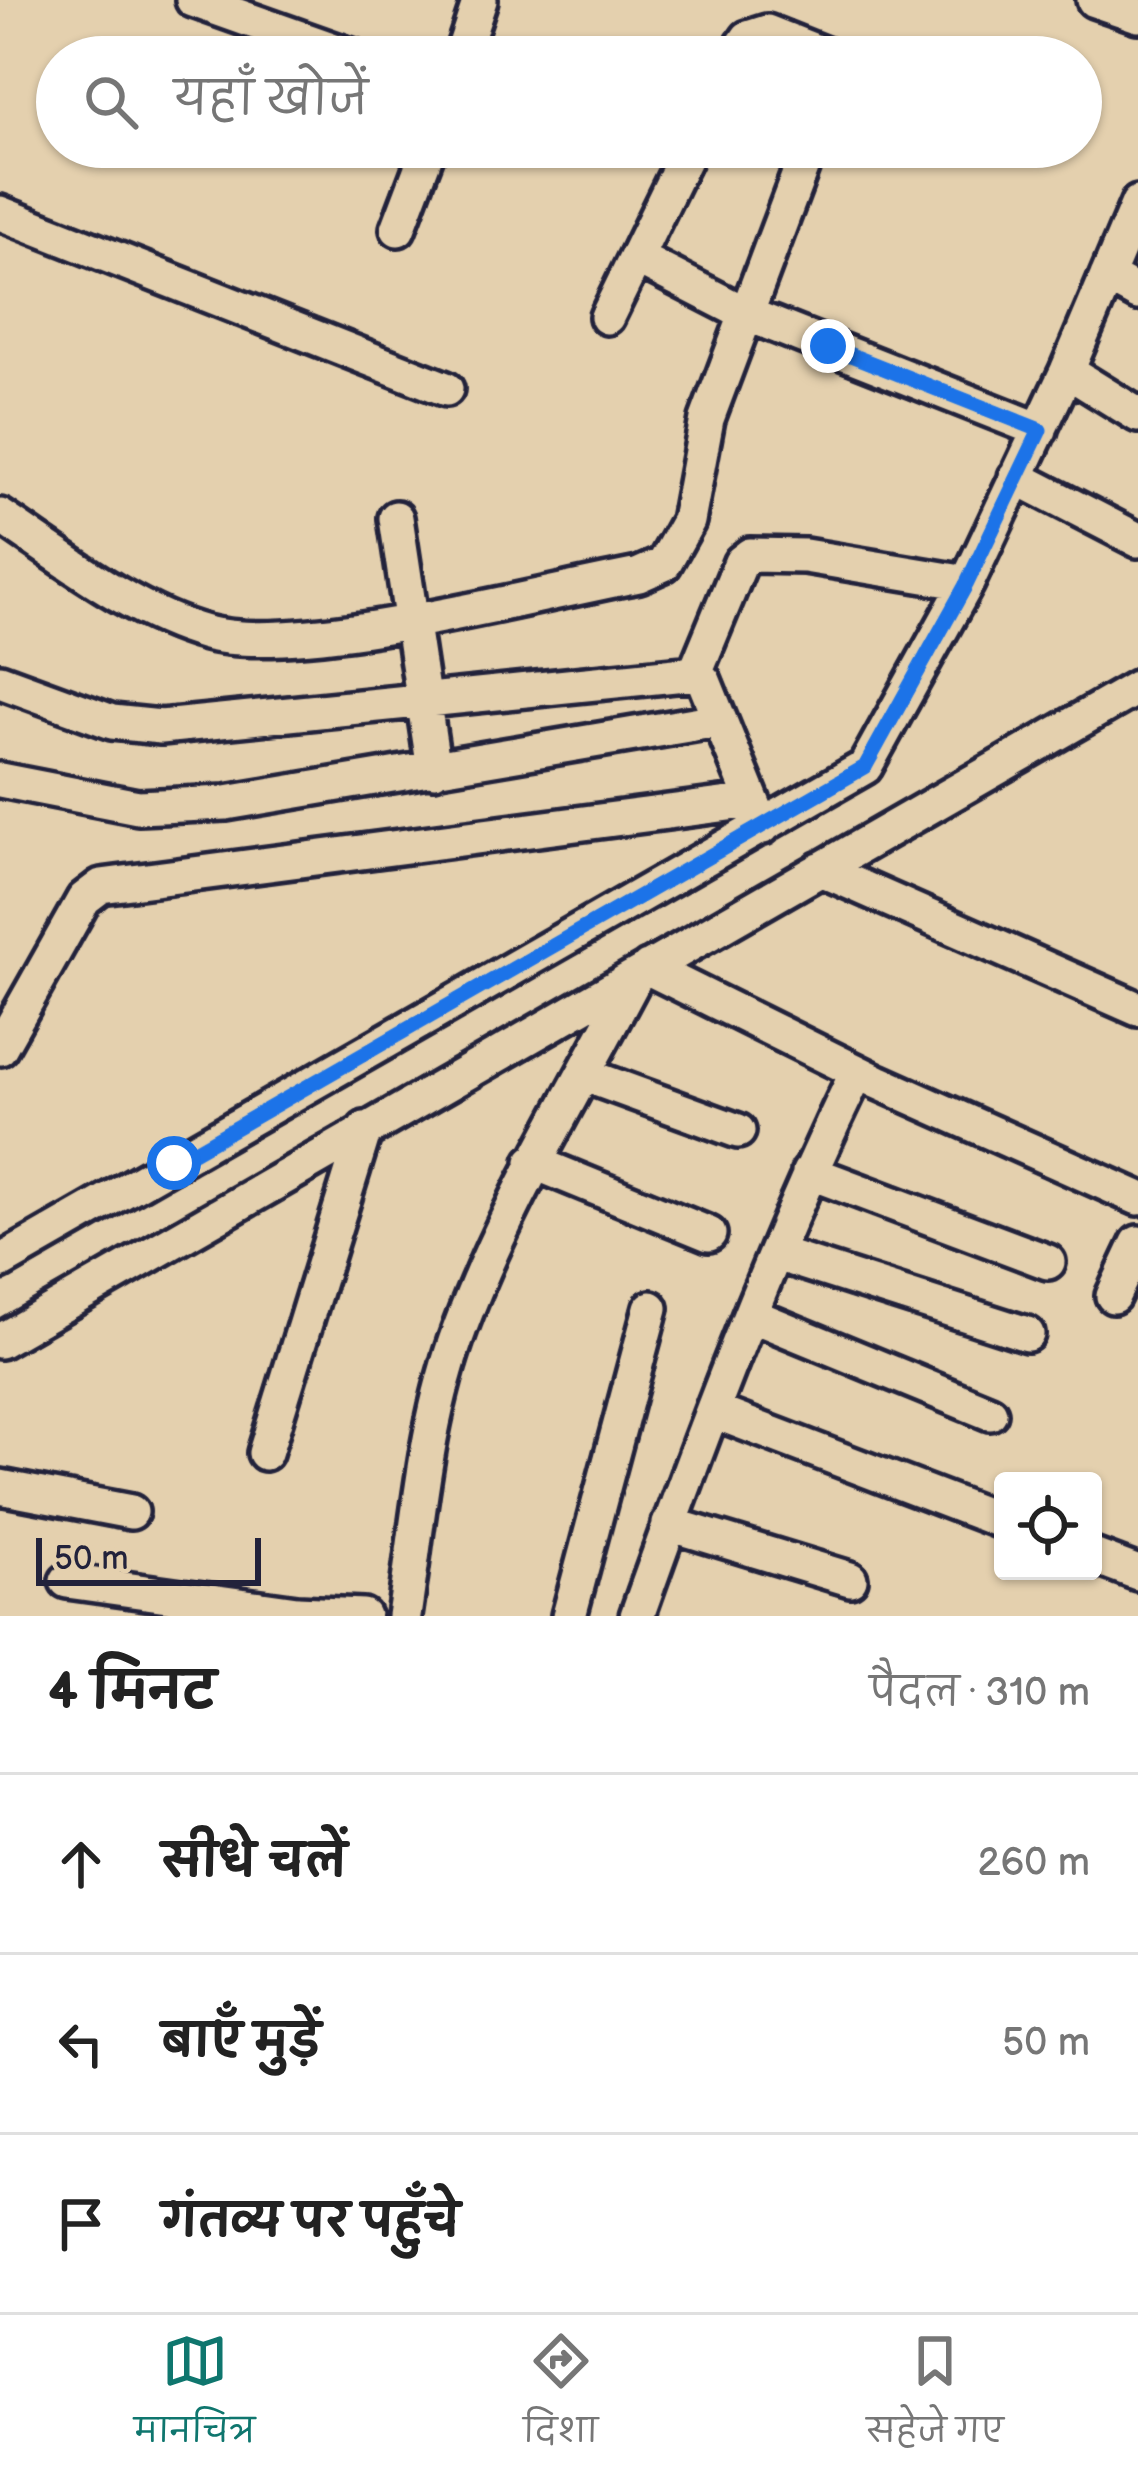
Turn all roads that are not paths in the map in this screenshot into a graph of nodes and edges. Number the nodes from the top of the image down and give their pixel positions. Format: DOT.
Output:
graph roads {
  1 [pos="194,0"];
  2 [pos="480,0"];
  3 [pos="1094,0"];
  4 [pos="1138,15"];
  5 [pos="295,36"];
  6 [pos="468,36"];
  7 [pos="420,168"];
  8 [pos="681,168"];
  9 [pos="801,168"];
  10 [pos="1138,203"];
  11 [pos="0,213"];
  12 [pos="398,229"];
  13 [pos="637,258"];
  14 [pos="1107,276"];
  15 [pos="1138,293"];
  16 [pos="744,313"];
  17 [pos="607,316"];
  18 [pos="1067,371"];
  19 [pos="446,389"];
  20 [pos="1138,415"];
  21 [pos="1040,430"];
  22 [pos="1016,477"];
  23 [pos="0,516"];
  24 [pos="396,518"];
  25 [pos="1138,540"];
  26 [pos="967,583"];
  27 [pos="410,619"];
  28 [pos="695,673"];
  29 [pos="0,681"];
  30 [pos="1138,687"];
  31 [pos="424,703"];
  32 [pos="718,720"];
  33 [pos="434,770"];
  34 [pos="0,780"];
  35 [pos="758,814"];
  36 [pos="820,869"];
  37 [pos="642,971"];
  38 [pos="1138,1009"];
  39 [pos="0,1048"];
  40 [pos="857,1072"];
  41 [pos="585,1076"];
  42 [pos="365,1129"];
  43 [pos="738,1131"];
  44 [pos="533,1162"];
  45 [pos="809,1172"];
  46 [pos="1138,1198"];
  47 [pos="709,1234"];
  48 [pos="1138,1243"];
  49 [pos="777,1255"];
  50 [pos="0,1262"];
  51 [pos="1048,1262"];
  52 [pos="1113,1296"];
  53 [pos="650,1308"];
  54 [pos="751,1315"];
  55 [pos="1027,1334"];
  56 [pos="0,1341"];
  57 [pos="713,1411"];
  58 [pos="990,1413"];
  59 [pos="265,1453"];
  60 [pos="0,1487"];
  61 [pos="131,1512"];
  62 [pos="994,1519"];
  63 [pos="670,1524"];
  64 [pos="1102,1559"];
  65 [pos="1138,1573"];
  66 [pos="850,1579"];
  67 [pos="67,1580"];
  68 [pos="363,1616"];
  69 [pos="404,1616"];
  70 [pos="568,1616"];
  71 [pos="637,1616"];
  1 -- 5 [label="street"];
  2 -- 6 [label="street"];
  3 -- 4 [label="street"];
  7 -- 12 [label="street"];
  8 -- 13 [label="street"];
  9 -- 16 [label="street"];
  10 -- 14 [label="street"];
  11 -- 19 [label="street"];
  13 -- 16 [label="street"];
  13 -- 17 [label="street"];
  14 -- 15 [label="street"];
  14 -- 18 [label="street"];
  16 -- 21 [label="street"];
  16 -- 27 [label="street"];
  18 -- 20 [label="street"];
  18 -- 21 [label="street"];
  21 -- 22 [label="street"];
  22 -- 25 [label="street"];
  22 -- 26 [label="street"];
  23 -- 27 [label="street"];
  24 -- 27 [label="street"];
  26 -- 28 [label="street"];
  26 -- 35 [label="street"];
  27 -- 31 [label="street"];
  28 -- 31 [label="street"];
  28 -- 32 [label="street"];
  29 -- 31 [label="street"];
  30 -- 36 [label="street"];
  31 -- 33 [label="street"];
  32 -- 33 [label="street"];
  32 -- 35 [label="street"];
  33 -- 34 [label="street"];
  35 -- 39 [label="street"];
  35 -- 50 [label="street"];
  36 -- 37 [label="street"];
  36 -- 38 [label="street"];
  37 -- 40 [label="street"];
  37 -- 41 [label="street"];
  37 -- 42 [label="street"];
  40 -- 45 [label="street"];
  40 -- 46 [label="street"];
  41 -- 43 [label="street"];
  41 -- 44 [label="street"];
  42 -- 56 [label="street"];
  42 -- 59 [label="street"];
  44 -- 47 [label="street"];
  44 -- 69 [label="street"];
  45 -- 49 [label="street"];
  45 -- 51 [label="street"];
  48 -- 52 [label="street"];
  49 -- 54 [label="street"];
  49 -- 55 [label="street"];
  53 -- 70 [label="street"];
  54 -- 57 [label="street"];
  54 -- 58 [label="street"];
  57 -- 62 [label="street"];
  57 -- 63 [label="street"];
  60 -- 61 [label="street"];
  63 -- 66 [label="street"];
  63 -- 71 [label="street"];
  64 -- 65 [label="street"];
  67 -- 68 [label="street"];
}
